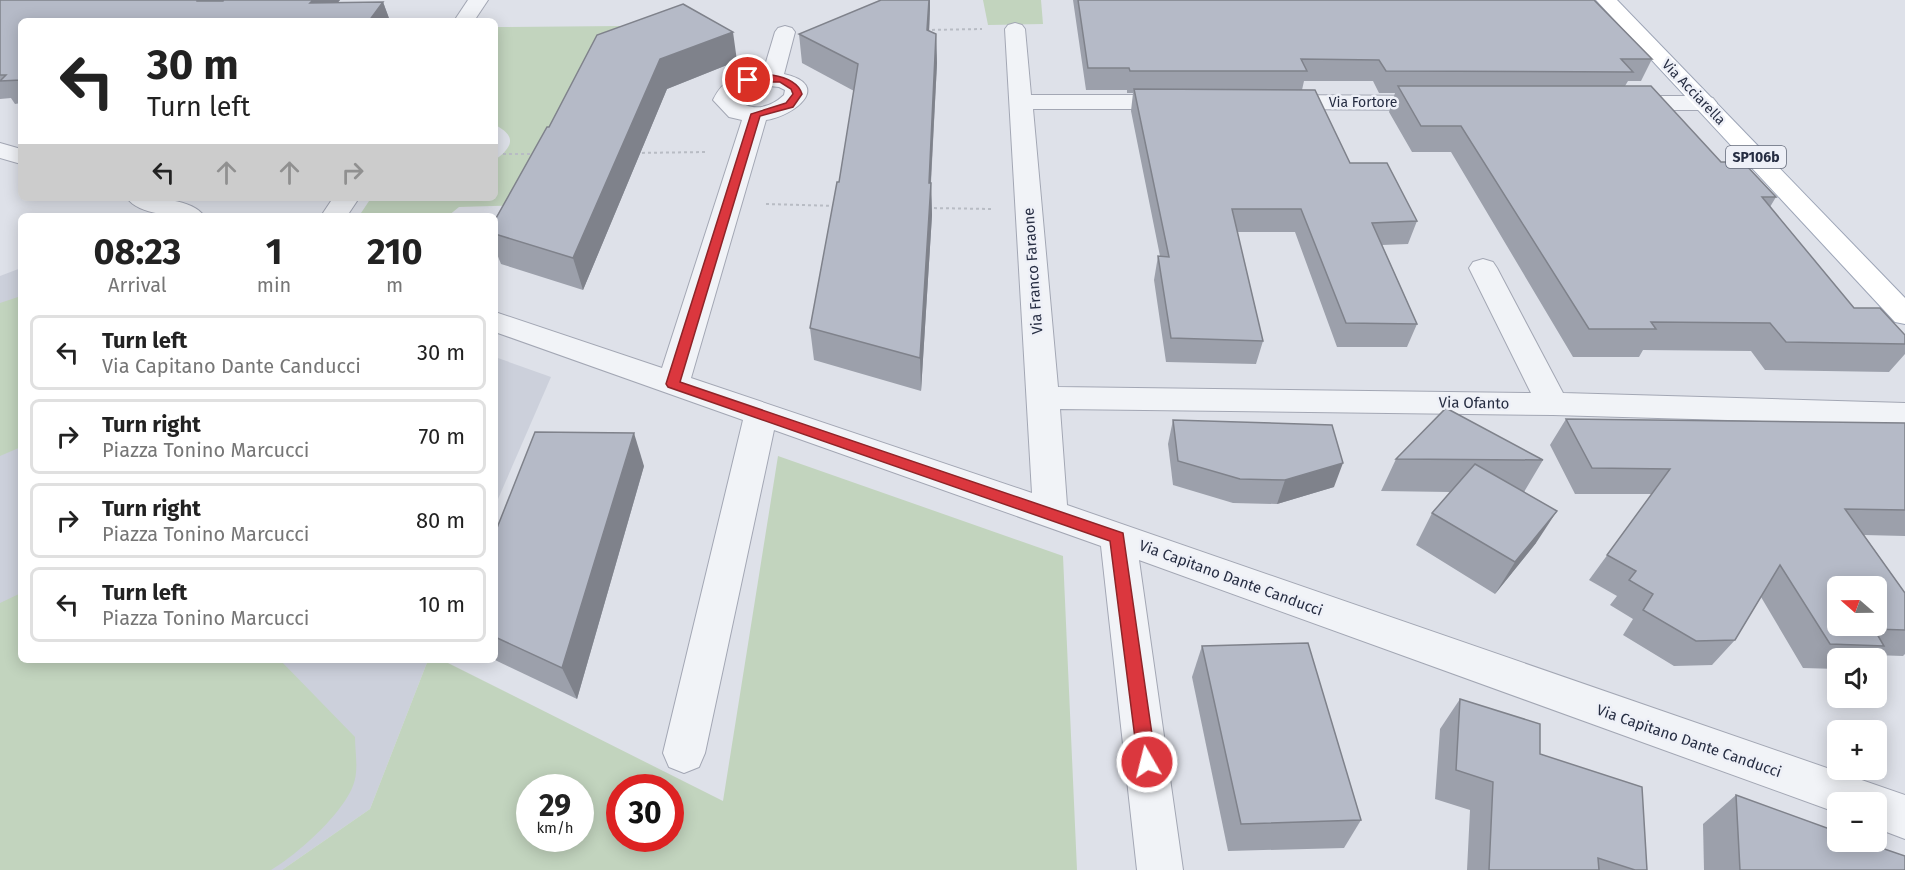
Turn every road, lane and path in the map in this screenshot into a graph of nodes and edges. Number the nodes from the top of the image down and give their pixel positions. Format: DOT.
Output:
graph roads {
  1 [pos="478,0"];
  2 [pos="1606,0"];
  3 [pos="466,18"];
  4 [pos="1015,29"];
  5 [pos="923,30"];
  6 [pos="785,32"];
  7 [pos="772,78"];
  8 [pos="1021,102"];
  9 [pos="1198,102"];
  10 [pos="1257,102"];
  11 [pos="1457,103"];
  12 [pos="1599,103"];
  13 [pos="1705,103"];
  14 [pos="756,114"];
  15 [pos="0,150"];
  16 [pos="744,152"];
  17 [pos="630,153"];
  18 [pos="503,154"];
  19 [pos="538,154"];
  20 [pos="18,156"];
  21 [pos="148,201"];
  22 [pos="729,203"];
  23 [pos="837,206"];
  24 [pos="921,207"];
  25 [pos="1028,210"];
  26 [pos="182,213"];
  27 [pos="1483,268"];
  28 [pos="1905,315"];
  29 [pos="498,323"];
  30 [pos="673,384"];
  31 [pos="1043,398"];
  32 [pos="1553,404"];
  33 [pos="761,414"];
  34 [pos="1905,414"];
  35 [pos="1050,513"];
  36 [pos="1118,537"];
  37 [pos="684,753"];
  38 [pos="1836,792"];
  39 [pos="1887,811"];
  40 [pos="1905,817"];
  41 [pos="1160,870"];
  1 -- 3 [label="street"];
  2 -- 13 [label="main road, Via Acciarella / SP106b"];
  4 -- 5 [label="path"];
  4 -- 8 [label="street, Via Franco Faraone"];
  6 -- 7 [label="street"];
  7 -- 14 [label="street"];
  7 -- 14 [label="street"];
  8 -- 9 [label="street"];
  8 -- 25 [label="street, Via Franco Faraone"];
  10 -- 11 [label="street, Via Fortore"];
  12 -- 13 [label="street"];
  13 -- 28 [label="main road, Via Acciarella / SP106b"];
  14 -- 16 [label="street"];
  15 -- 20 [label="street"];
  16 -- 17 [label="path"];
  16 -- 22 [label="street"];
  18 -- 19 [label="path"];
  21 -- 26 [label="street"];
  22 -- 23 [label="path"];
  22 -- 30 [label="street"];
  24 -- 25 [label="path"];
  25 -- 31 [label="street, Via Franco Faraone"];
  27 -- 32 [label="street"];
  29 -- 30 [label="street, Via Capitano Dante Canducci"];
  30 -- 33 [label="street, Via Capitano Dante Canducci"];
  31 -- 32 [label="street, Via Ofanto"];
  31 -- 35 [label="street, Via Franco Faraone"];
  32 -- 34 [label="street, Via Ofanto"];
  33 -- 35 [label="street, Via Capitano Dante Canducci"];
  33 -- 37 [label="street"];
  35 -- 36 [label="street, Via Capitano Dante Canducci"];
  36 -- 38 [label="street, Via Capitano Dante Canducci"];
  36 -- 41 [label="street"];
  39 -- 40 [label="street"];
}
